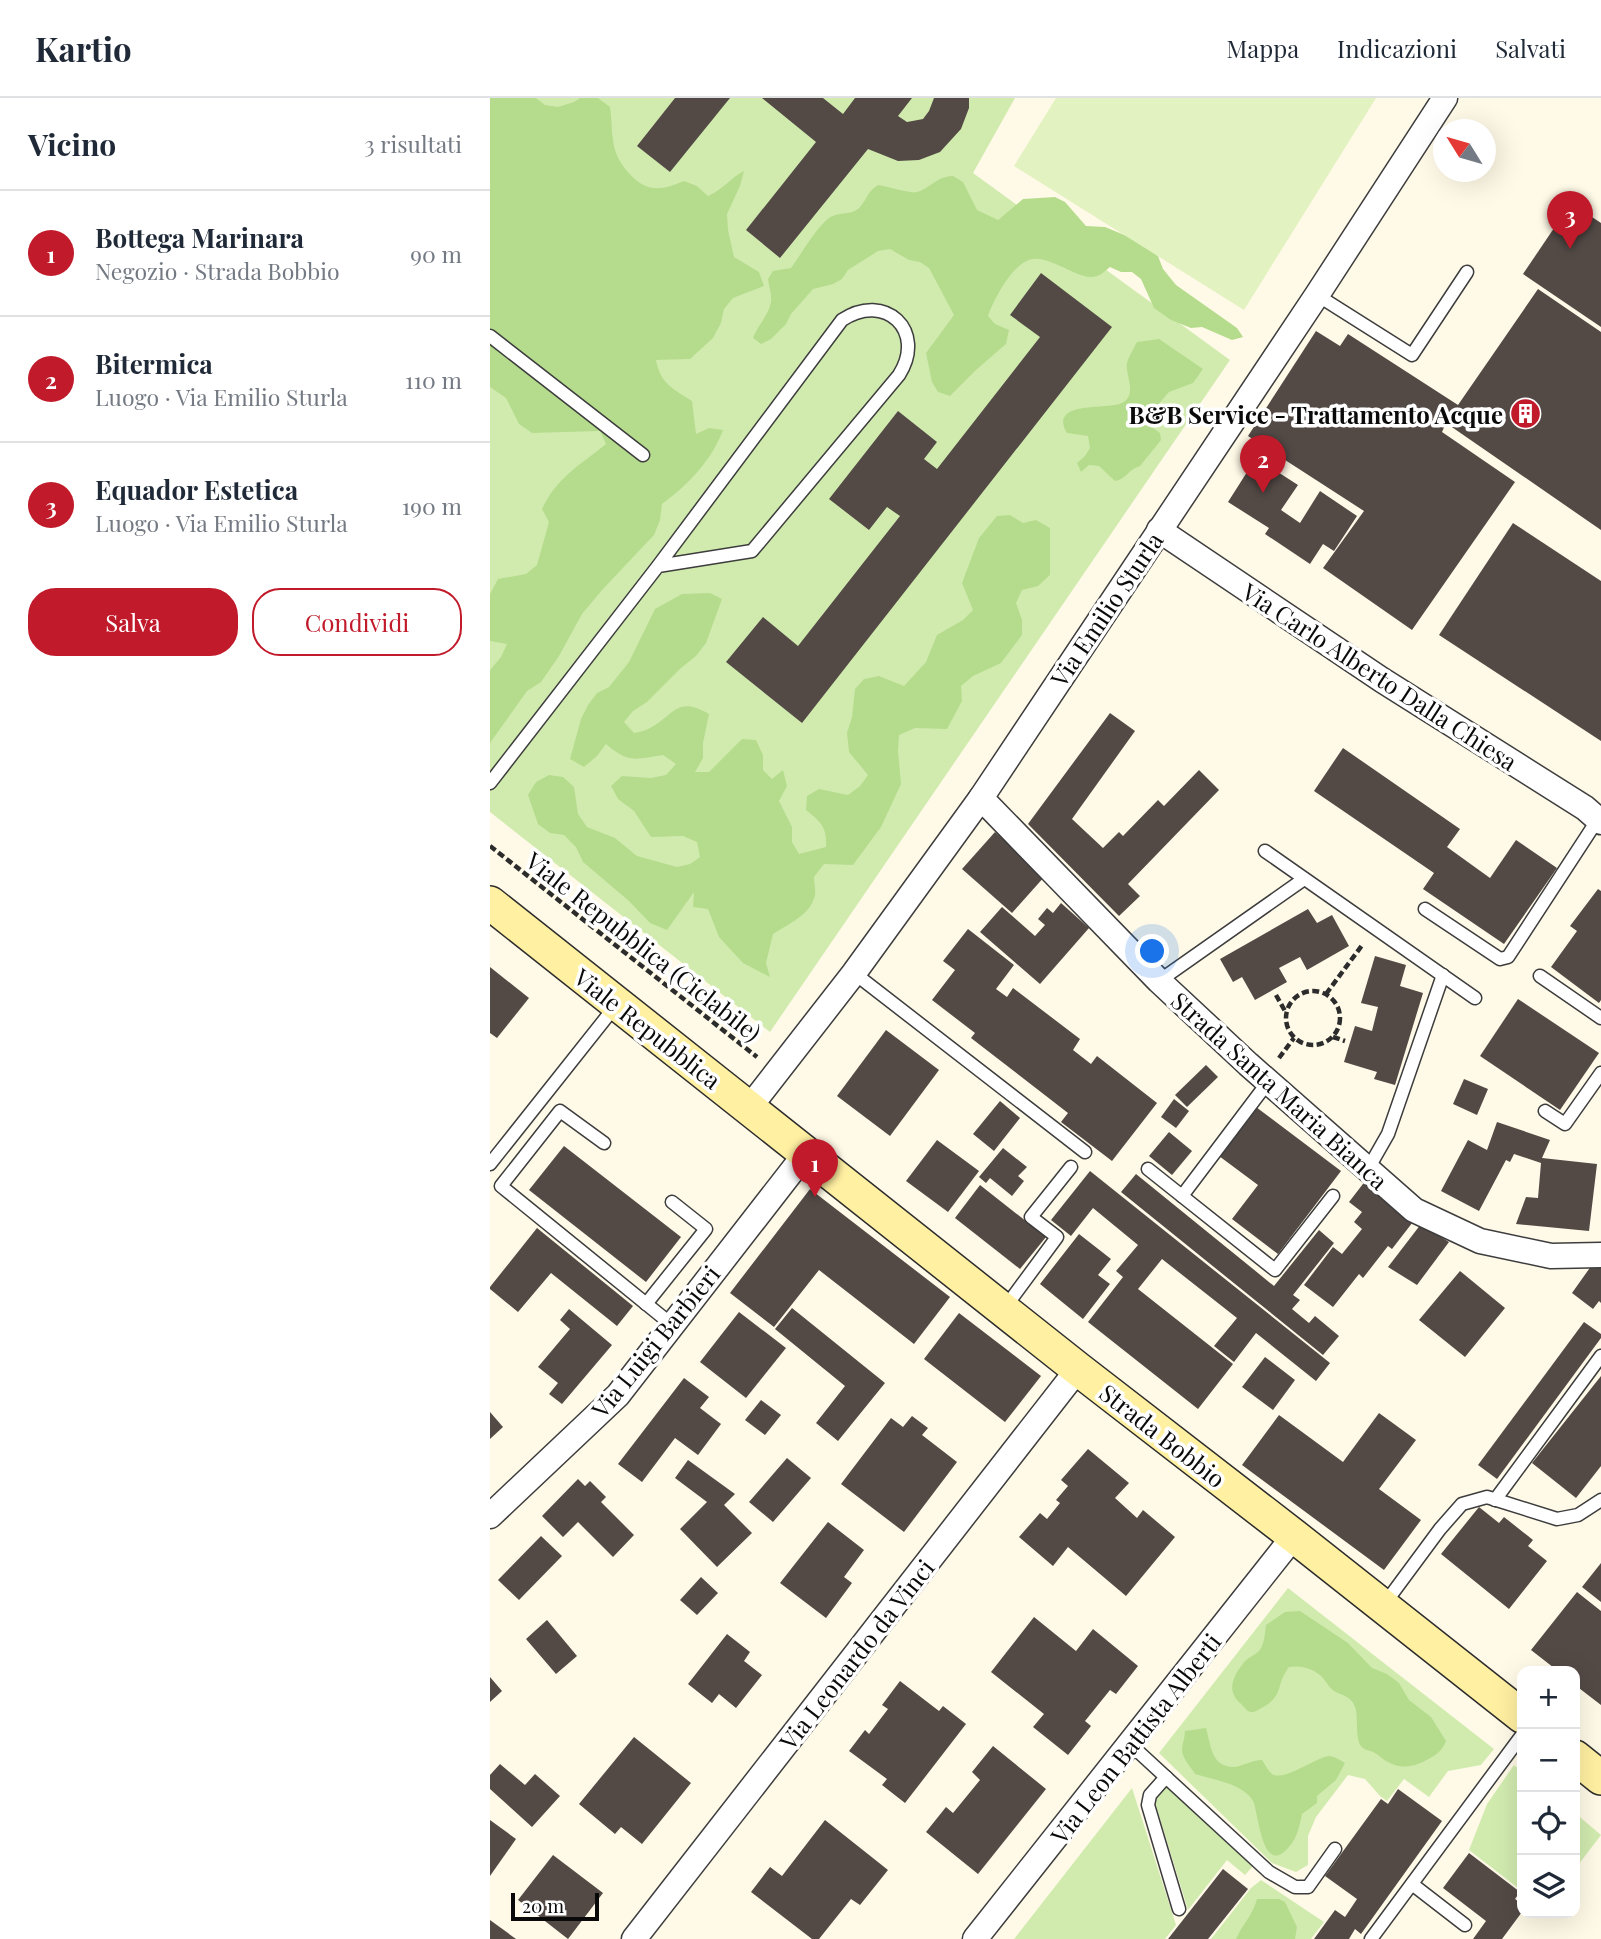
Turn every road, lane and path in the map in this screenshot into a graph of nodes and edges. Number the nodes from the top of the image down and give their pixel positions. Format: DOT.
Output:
graph roads {
  1 [pos="1445,98"];
  2 [pos="1467,272"];
  3 [pos="1317,295"];
  4 [pos="490,336"];
  5 [pos="643,455"];
  6 [pos="1159,530"];
  7 [pos="657,566"];
  8 [pos="490,783"];
  9 [pos="981,798"];
  10 [pos="1600,820"];
  11 [pos="490,846"];
  12 [pos="1265,851"];
  13 [pos="1304,878"];
  14 [pos="490,902"];
  15 [pos="1425,909"];
  16 [pos="1375,928"];
  17 [pos="854,973"];
  18 [pos="1443,975"];
  19 [pos="1540,976"];
  20 [pos="1159,981"];
  21 [pos="1326,994"];
  22 [pos="1276,995"];
  23 [pos="1475,998"];
  24 [pos="618,1004"];
  25 [pos="1286,1012"];
  26 [pos="1601,1018"];
  27 [pos="1333,1037"];
  28 [pos="1345,1041"];
  29 [pos="777,1073"];
  30 [pos="1601,1073"];
  31 [pos="1268,1082"];
  32 [pos="749,1108"];
  33 [pos="1545,1111"];
  34 [pos="604,1143"];
  35 [pos="1085,1152"];
  36 [pos="806,1153"];
  37 [pos="490,1164"];
  38 [pos="1070,1167"];
  39 [pos="1148,1169"];
  40 [pos="1368,1170"];
  41 [pos="1182,1196"];
  42 [pos="1332,1196"];
  43 [pos="672,1202"];
  44 [pos="1601,1255"];
  45 [pos="646,1304"];
  46 [pos="1004,1310"];
  47 [pos="671,1324"];
  48 [pos="1601,1356"];
  49 [pos="1078,1369"];
  50 [pos="1495,1500"];
  51 [pos="1601,1500"];
  52 [pos="490,1516"];
  53 [pos="1294,1536"];
  54 [pos="1383,1606"];
  55 [pos="1517,1712"];
  56 [pos="1517,1742"];
  57 [pos="1130,1744"];
  58 [pos="1166,1777"];
  59 [pos="1335,1849"];
  60 [pos="1412,1884"];
  61 [pos="1179,1909"];
  62 [pos="1465,1925"];
  63 [pos="634,1939"];
  64 [pos="975,1939"];
  65 [pos="1371,1939"];
  1 -- 3 [label="street, Via Emilio Sturla"];
  2 -- 3 [label="lane"];
  3 -- 6 [label="street, Via Emilio Sturla"];
  4 -- 5 [label="lane"];
  6 -- 9 [label="street, Via Emilio Sturla"];
  6 -- 10 [label="street, Via Carlo Alberto Dalla Chiesa"];
  7 -- 7 [label="lane"];
  7 -- 8 [label="lane"];
  9 -- 17 [label="street, Via Emilio Sturla"];
  9 -- 20 [label="street, Strada Santa Maria Bianca"];
  10 -- 15 [label="lane"];
  11 -- 29 [label="path, Viale Repubblica (Ciclabile)"];
  12 -- 13 [label="lane"];
  13 -- 16 [label="lane"];
  13 -- 20 [label="lane"];
  14 -- 24 [label="main road, Viale Repubblica"];
  16 -- 18 [label="lane"];
  16 -- 21 [label="path"];
  17 -- 29 [label="street, Via Emilio Sturla"];
  17 -- 35 [label="lane"];
  18 -- 23 [label="lane"];
  18 -- 40 [label="lane"];
  19 -- 26 [label="lane"];
  20 -- 31 [label="street, Strada Santa Maria Bianca"];
  21 -- 25 [label="path"];
  21 -- 27 [label="path"];
  22 -- 25 [label="path"];
  24 -- 32 [label="main road, Viale Repubblica"];
  24 -- 37 [label="lane"];
  25 -- 27 [label="path"];
  27 -- 28 [label="path"];
  29 -- 32 [label="street, Via Emilio Sturla"];
  30 -- 33 [label="lane"];
  31 -- 40 [label="street, Strada Santa Maria Bianca"];
  31 -- 41 [label="lane"];
  32 -- 36 [label="main road, Viale Repubblica"];
  34 -- 45 [label="lane"];
  36 -- 46 [label="main road, Strada Bobbio"];
  36 -- 47 [label="street, Via Luigi Barbieri"];
  38 -- 46 [label="lane"];
  39 -- 41 [label="lane"];
  40 -- 44 [label="street, Strada Santa Maria Bianca"];
  41 -- 42 [label="lane"];
  43 -- 45 [label="lane"];
  45 -- 47 [label="lane"];
  46 -- 49 [label="main road, Strada Bobbio"];
  47 -- 52 [label="street, Via Luigi Barbieri"];
  48 -- 50 [label="lane"];
  49 -- 53 [label="main road, Strada Bobbio"];
  49 -- 63 [label="street, Via Leonardo da Vinci"];
  50 -- 51 [label="lane"];
  50 -- 54 [label="lane"];
  53 -- 54 [label="main road, Strada Bobbio"];
  53 -- 57 [label="street, Via Leon Battista Alberti"];
  54 -- 55 [label="main road, Strada Bobbio"];
  56 -- 60 [label="lane"];
  57 -- 58 [label="lane"];
  57 -- 64 [label="street, Via Leon Battista Alberti"];
  58 -- 59 [label="lane"];
  58 -- 61 [label="lane"];
  60 -- 62 [label="lane"];
  60 -- 65 [label="lane"];
}
